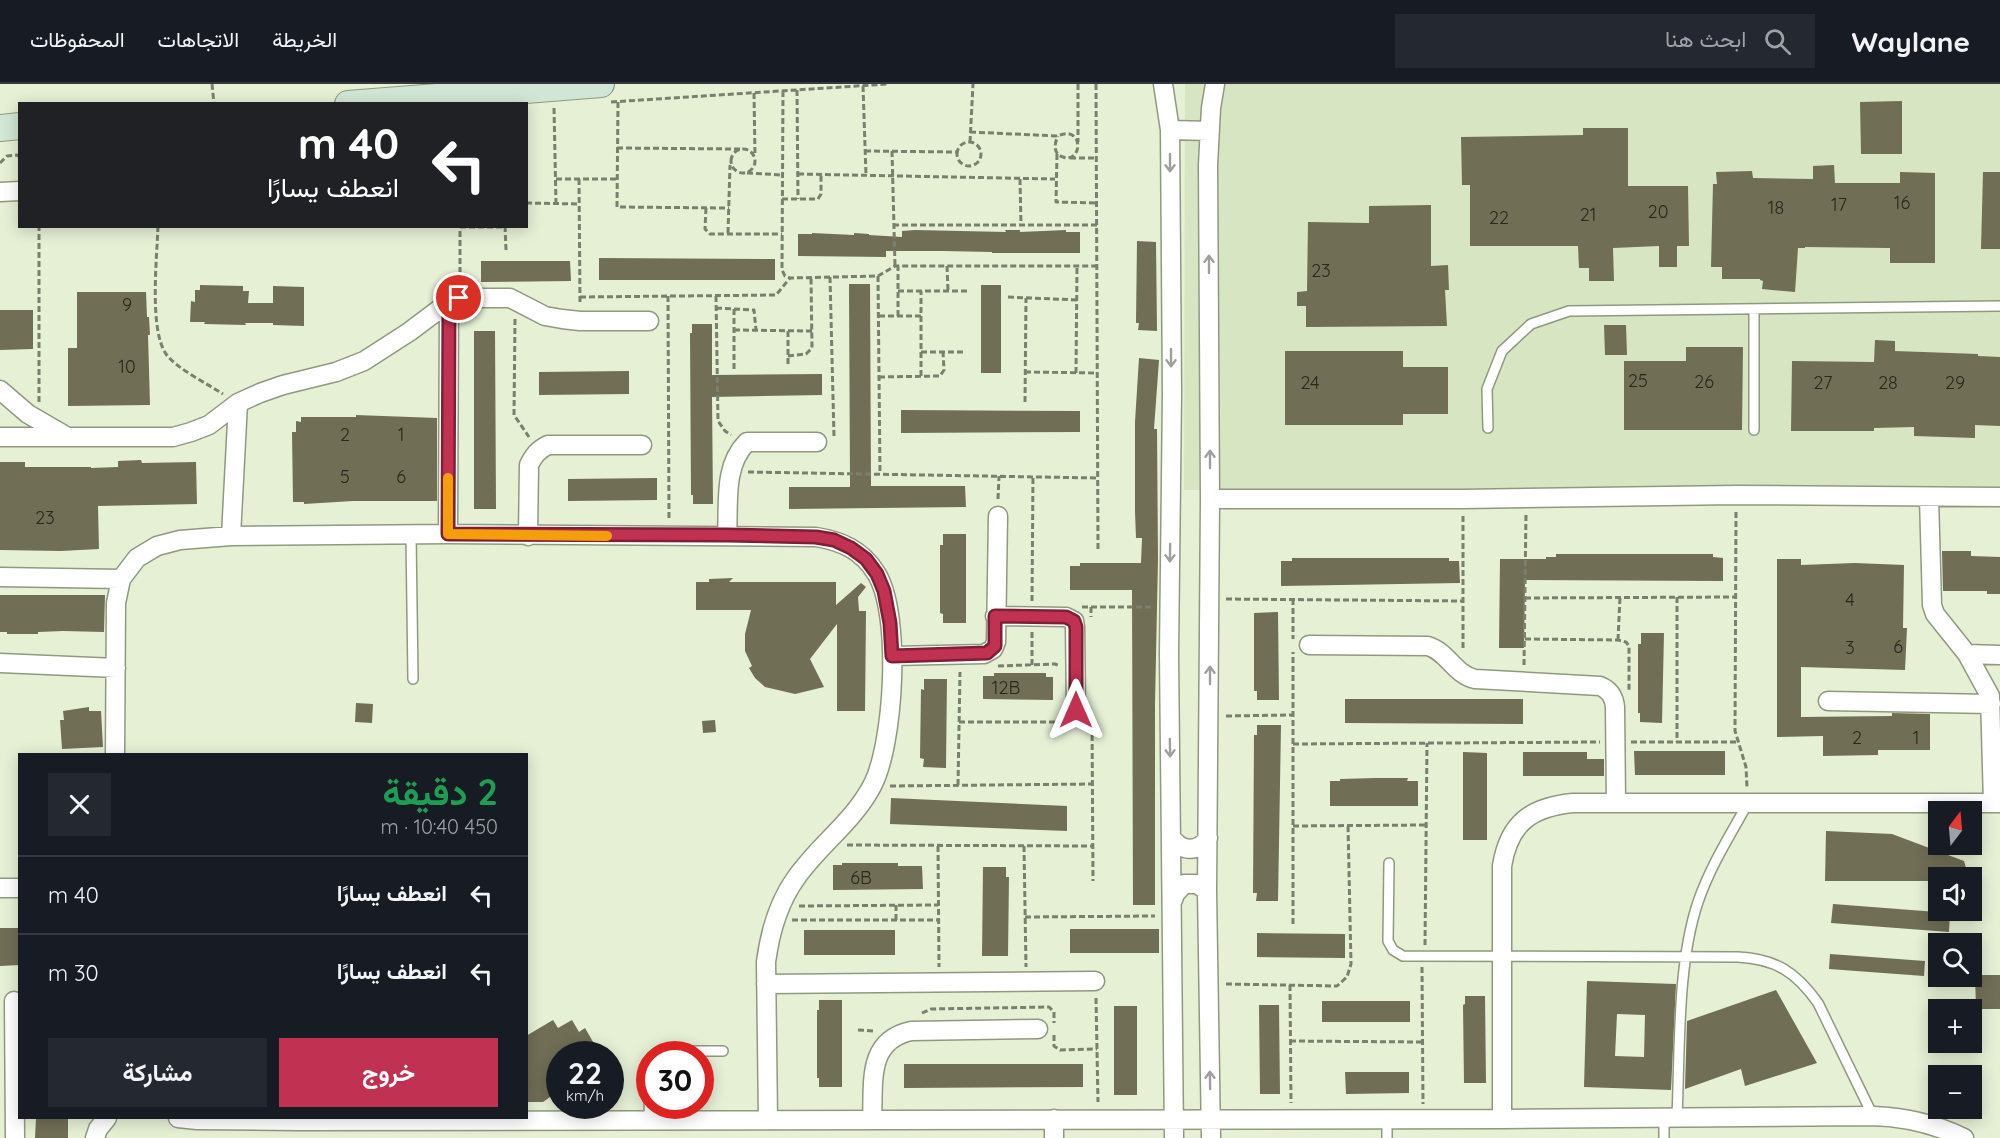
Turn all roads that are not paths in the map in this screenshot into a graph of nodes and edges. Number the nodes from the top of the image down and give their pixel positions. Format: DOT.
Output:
graph roads {
  1 [pos="1163,84"];
  2 [pos="1215,84"];
  3 [pos="609,96"];
  4 [pos="413,102"];
  5 [pos="18,126"];
  6 [pos="0,128"];
  7 [pos="1170,130"];
  8 [pos="1210,131"];
  9 [pos="18,191"];
  10 [pos="0,192"];
  11 [pos="454,300"];
  12 [pos="2000,306"];
  13 [pos="1754,309"];
  14 [pos="649,321"];
  15 [pos="0,390"];
  16 [pos="238,403"];
  17 [pos="1488,429"];
  18 [pos="1754,430"];
  19 [pos="0,437"];
  20 [pos="70,438"];
  21 [pos="817,442"];
  22 [pos="642,445"];
  23 [pos="1929,496"];
  24 [pos="2000,497"];
  25 [pos="1210,499"];
  26 [pos="998,516"];
  27 [pos="448,534"];
  28 [pos="411,535"];
  29 [pos="727,535"];
  30 [pos="231,536"];
  31 [pos="528,536"];
  32 [pos="0,577"];
  33 [pos="121,579"];
  34 [pos="995,616"];
  35 [pos="1309,645"];
  36 [pos="1967,654"];
  37 [pos="2000,655"];
  38 [pos="892,656"];
  39 [pos="0,663"];
  40 [pos="116,668"];
  41 [pos="413,679"];
  42 [pos="1828,701"];
  43 [pos="1991,704"];
  44 [pos="1080,716"];
  45 [pos="115,753"];
  46 [pos="1616,803"];
  47 [pos="1748,803"];
  48 [pos="1996,803"];
  49 [pos="1171,837"];
  50 [pos="1208,838"];
  51 [pos="1389,863"];
  52 [pos="0,888"];
  53 [pos="18,888"];
  54 [pos="1208,891"];
  55 [pos="1173,908"];
  56 [pos="1501,956"];
  57 [pos="1686,957"];
  58 [pos="1095,981"];
  59 [pos="766,984"];
  60 [pos="11,1001"];
  61 [pos="1038,1029"];
  62 [pos="714,1051"];
  63 [pos="723,1051"];
  64 [pos="1874,1116"];
  65 [pos="1671,1117"];
  66 [pos="1387,1118"];
  67 [pos="106,1119"];
  68 [pos="188,1119"];
  69 [pos="451,1119"];
  70 [pos="1054,1119"];
  71 [pos="1174,1119"];
  72 [pos="1211,1119"];
  73 [pos="1502,1119"];
  74 [pos="649,1120"];
  75 [pos="768,1120"];
  76 [pos="872,1120"];
  77 [pos="518,1129"];
  78 [pos="299,1130"];
  79 [pos="15,1138"];
  80 [pos="95,1138"];
  81 [pos="1054,1138"];
  82 [pos="1174,1138"];
  83 [pos="1211,1138"];
  84 [pos="1387,1138"];
  85 [pos="1664,1138"];
  86 [pos="1964,1138"];
  1 -- 7 [label="street"];
  2 -- 8 [label="street"];
  3 -- 4 [label="street"];
  5 -- 6 [label="street"];
  7 -- 8 [label="street"];
  7 -- 49 [label="street, one-way"];
  25 -- 8 [label="street, one-way"];
  9 -- 10 [label="street"];
  11 -- 14 [label="street"];
  11 -- 16 [label="street"];
  11 -- 27 [label="street"];
  12 -- 13 [label="lane"];
  13 -- 17 [label="lane"];
  13 -- 18 [label="lane"];
  15 -- 20 [label="street"];
  16 -- 20 [label="street"];
  16 -- 30 [label="street"];
  19 -- 20 [label="street"];
  21 -- 29 [label="street"];
  22 -- 31 [label="street"];
  23 -- 24 [label="street"];
  23 -- 25 [label="street"];
  23 -- 36 [label="street"];
  50 -- 25 [label="street, one-way"];
  26 -- 34 [label="street"];
  27 -- 28 [label="street"];
  27 -- 31 [label="street"];
  28 -- 30 [label="street"];
  28 -- 41 [label="lane"];
  29 -- 31 [label="street"];
  29 -- 38 [label="street"];
  30 -- 33 [label="street"];
  32 -- 33 [label="street"];
  33 -- 40 [label="street"];
  34 -- 38 [label="street"];
  34 -- 44 [label="street"];
  35 -- 46 [label="street"];
  36 -- 37 [label="street"];
  36 -- 43 [label="street"];
  38 -- 59 [label="street"];
  39 -- 40 [label="street"];
  40 -- 45 [label="street"];
  42 -- 43 [label="street"];
  43 -- 48 [label="street"];
  46 -- 47 [label="street"];
  46 -- 56 [label="street"];
  47 -- 48 [label="street"];
  47 -- 57 [label="lane"];
  49 -- 50 [label="street"];
  49 -- 55 [label="street"];
  50 -- 54 [label="street"];
  51 -- 56 [label="lane"];
  52 -- 53 [label="street"];
  54 -- 55 [label="street"];
  72 -- 54 [label="street, one-way"];
  55 -- 71 [label="street"];
  56 -- 57 [label="lane"];
  56 -- 73 [label="street"];
  57 -- 64 [label="lane"];
  57 -- 65 [label="lane"];
  58 -- 59 [label="street"];
  59 -- 75 [label="street"];
  60 -- 79 [label="street"];
  61 -- 76 [label="street"];
  62 -- 63 [label="lane"];
  64 -- 65 [label="street"];
  64 -- 86 [label="street"];
  65 -- 73 [label="street"];
  65 -- 85 [label="lane"];
  66 -- 72 [label="street"];
  66 -- 73 [label="street"];
  66 -- 84 [label="lane"];
  67 -- 80 [label="street"];
  68 -- 78 [label="street"];
  69 -- 77 [label="street"];
  69 -- 78 [label="street"];
  70 -- 71 [label="street"];
  70 -- 76 [label="street"];
  70 -- 81 [label="street"];
  71 -- 72 [label="street"];
  71 -- 82 [label="street"];
  72 -- 83 [label="street"];
  74 -- 75 [label="street"];
  74 -- 77 [label="street"];
  75 -- 76 [label="street"];
}
